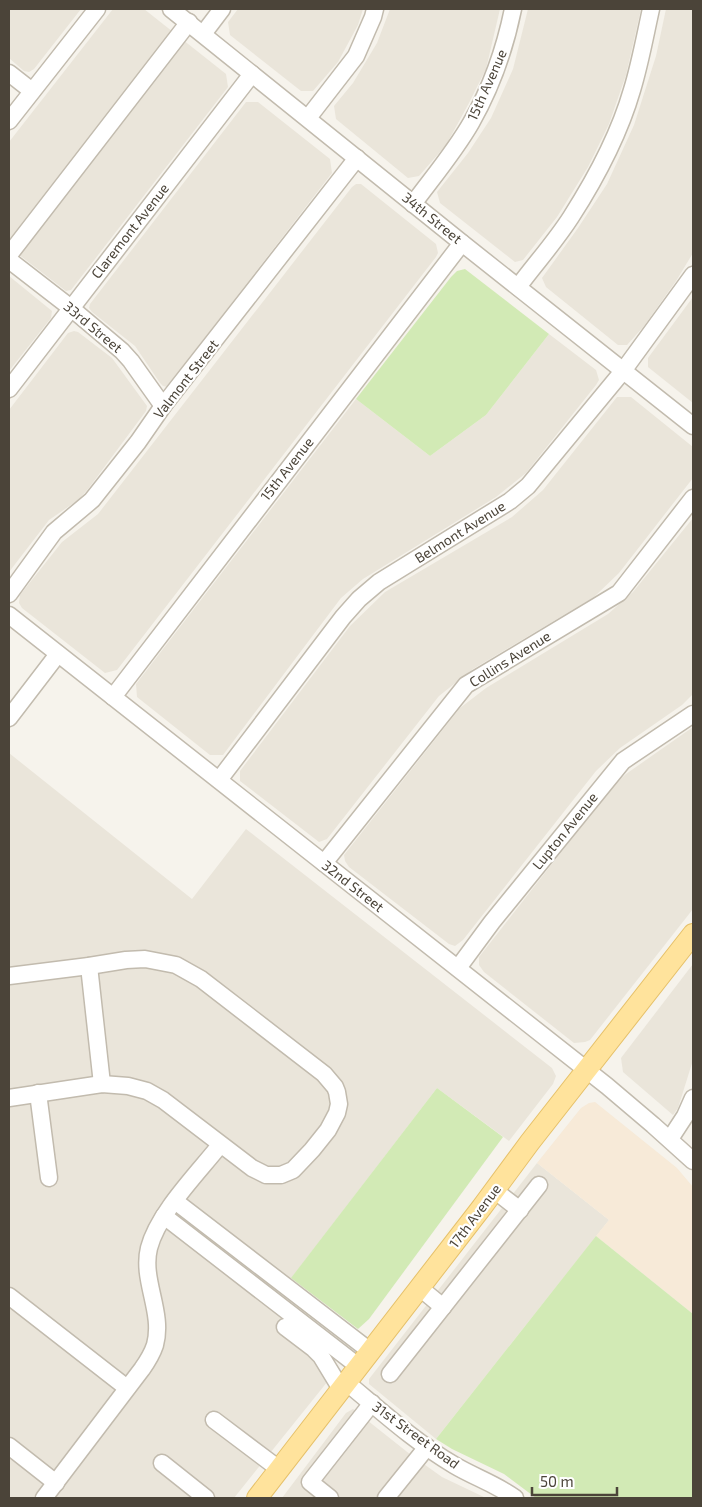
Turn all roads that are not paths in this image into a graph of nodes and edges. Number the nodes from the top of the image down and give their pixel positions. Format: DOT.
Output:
graph roads {
  1 [pos="97,9"];
  2 [pos="171,9"];
  3 [pos="222,9"];
  4 [pos="375,9"];
  5 [pos="513,9"];
  6 [pos="650,9"];
  7 [pos="188,22"];
  8 [pos="203,34"];
  9 [pos="9,73"];
  10 [pos="252,74"];
  11 [pos="32,91"];
  12 [pos="308,118"];
  13 [pos="9,121"];
  14 [pos="357,158"];
  15 [pos="413,204"];
  16 [pos="462,243"];
  17 [pos="9,255"];
  18 [pos="9,260"];
  19 [pos="693,275"];
  20 [pos="518,287"];
  21 [pos="71,308"];
  22 [pos="623,371"];
  23 [pos="9,389"];
  24 [pos="164,406"];
  25 [pos="693,426"];
  26 [pos="693,498"];
  27 [pos="9,594"];
  28 [pos="9,615"];
  29 [pos="58,654"];
  30 [pos="113,697"];
  31 [pos="693,714"];
  32 [pos="9,718"];
  33 [pos="218,780"];
  34 [pos="324,863"];
  35 [pos="693,934"];
  36 [pos="89,966"];
  37 [pos="458,968"];
  38 [pos="9,976"];
  39 [pos="586,1070"];
  40 [pos="102,1084"];
  41 [pos="38,1093"];
  42 [pos="9,1098"];
  43 [pos="693,1098"];
  44 [pos="670,1139"];
  45 [pos="220,1145"];
  46 [pos="693,1161"];
  47 [pos="49,1178"];
  48 [pos="539,1185"];
  49 [pos="494,1190"];
  50 [pos="176,1201"];
  51 [pos="520,1210"];
  52 [pos="164,1216"];
  53 [pos="420,1288"];
  54 [pos="9,1296"];
  55 [pos="443,1306"];
  56 [pos="285,1328"];
  57 [pos="364,1359"];
  58 [pos="390,1374"];
  59 [pos="343,1386"];
  60 [pos="127,1388"];
  61 [pos="372,1403"];
  62 [pos="214,1420"];
  63 [pos="9,1446"];
  64 [pos="427,1447"];
  65 [pos="162,1463"];
  66 [pos="279,1469"];
  67 [pos="56,1483"];
  68 [pos="44,1498"];
  69 [pos="206,1498"];
  70 [pos="257,1498"];
  71 [pos="330,1498"];
  72 [pos="386,1498"];
  73 [pos="515,1498"];
  1 -- 11 [label="street"];
  2 -- 7 [label="street, 34th Street"];
  3 -- 8 [label="street"];
  4 -- 12 [label="street"];
  5 -- 15 [label="street, 15th Avenue"];
  6 -- 20 [label="street"];
  7 -- 8 [label="street, 34th Street"];
  7 -- 17 [label="street"];
  8 -- 10 [label="street, 34th Street"];
  9 -- 11 [label="street"];
  10 -- 12 [label="street, 34th Street"];
  10 -- 21 [label="street, Claremont Avenue"];
  11 -- 13 [label="street"];
  12 -- 14 [label="street, 34th Street"];
  14 -- 15 [label="street, 34th Street"];
  14 -- 24 [label="street, Valmont Street"];
  15 -- 16 [label="street, 34th Street"];
  16 -- 20 [label="street, 34th Street"];
  16 -- 30 [label="street, 15th Avenue"];
  18 -- 21 [label="street, 33rd Street"];
  19 -- 22 [label="street, Belmont Avenue"];
  20 -- 22 [label="street, 34th Street"];
  21 -- 23 [label="street, Claremont Avenue"];
  21 -- 24 [label="street, 33rd Street"];
  22 -- 25 [label="street, 34th Street"];
  22 -- 33 [label="street, Belmont Avenue"];
  24 -- 27 [label="street, Valmont Street"];
  26 -- 34 [label="street, Collins Avenue"];
  28 -- 29 [label="street, 32nd Street"];
  29 -- 30 [label="street, 32nd Street"];
  29 -- 32 [label="street"];
  30 -- 33 [label="street, 32nd Street"];
  31 -- 37 [label="street, Lupton Avenue"];
  33 -- 34 [label="street, 32nd Street"];
  34 -- 37 [label="street, 32nd Street"];
  35 -- 39 [label="main road, 17th Avenue"];
  36 -- 38 [label="street"];
  36 -- 40 [label="street"];
  36 -- 45 [label="street"];
  37 -- 39 [label="street, 32nd Street"];
  39 -- 44 [label="street, 32nd Street"];
  39 -- 49 [label="main road, 17th Avenue"];
  40 -- 41 [label="street"];
  40 -- 45 [label="street"];
  41 -- 42 [label="street"];
  41 -- 47 [label="street"];
  43 -- 44 [label="street"];
  44 -- 46 [label="street, 32nd Street"];
  45 -- 50 [label="street"];
  48 -- 51 [label="street"];
  49 -- 51 [label="street"];
  49 -- 53 [label="main road, 17th Avenue"];
  50 -- 52 [label="street"];
  50 -- 57 [label="street"];
  51 -- 55 [label="street"];
  52 -- 57 [label="street"];
  52 -- 60 [label="street"];
  53 -- 55 [label="street"];
  53 -- 57 [label="main road, 17th Avenue"];
  54 -- 60 [label="street"];
  55 -- 58 [label="street"];
  56 -- 59 [label="street, 31st Street Road"];
  57 -- 59 [label="main road, 17th Avenue"];
  59 -- 61 [label="street, 31st Street Road"];
  59 -- 66 [label="main road, 17th Avenue"];
  60 -- 67 [label="street"];
  61 -- 64 [label="street, 31st Street Road"];
  61 -- 71 [label="street"];
  62 -- 66 [label="street"];
  63 -- 67 [label="street"];
  64 -- 72 [label="street"];
  64 -- 73 [label="street, 31st Street Road"];
  65 -- 69 [label="street"];
  66 -- 70 [label="main road, 17th Avenue"];
  67 -- 68 [label="street"];
}
